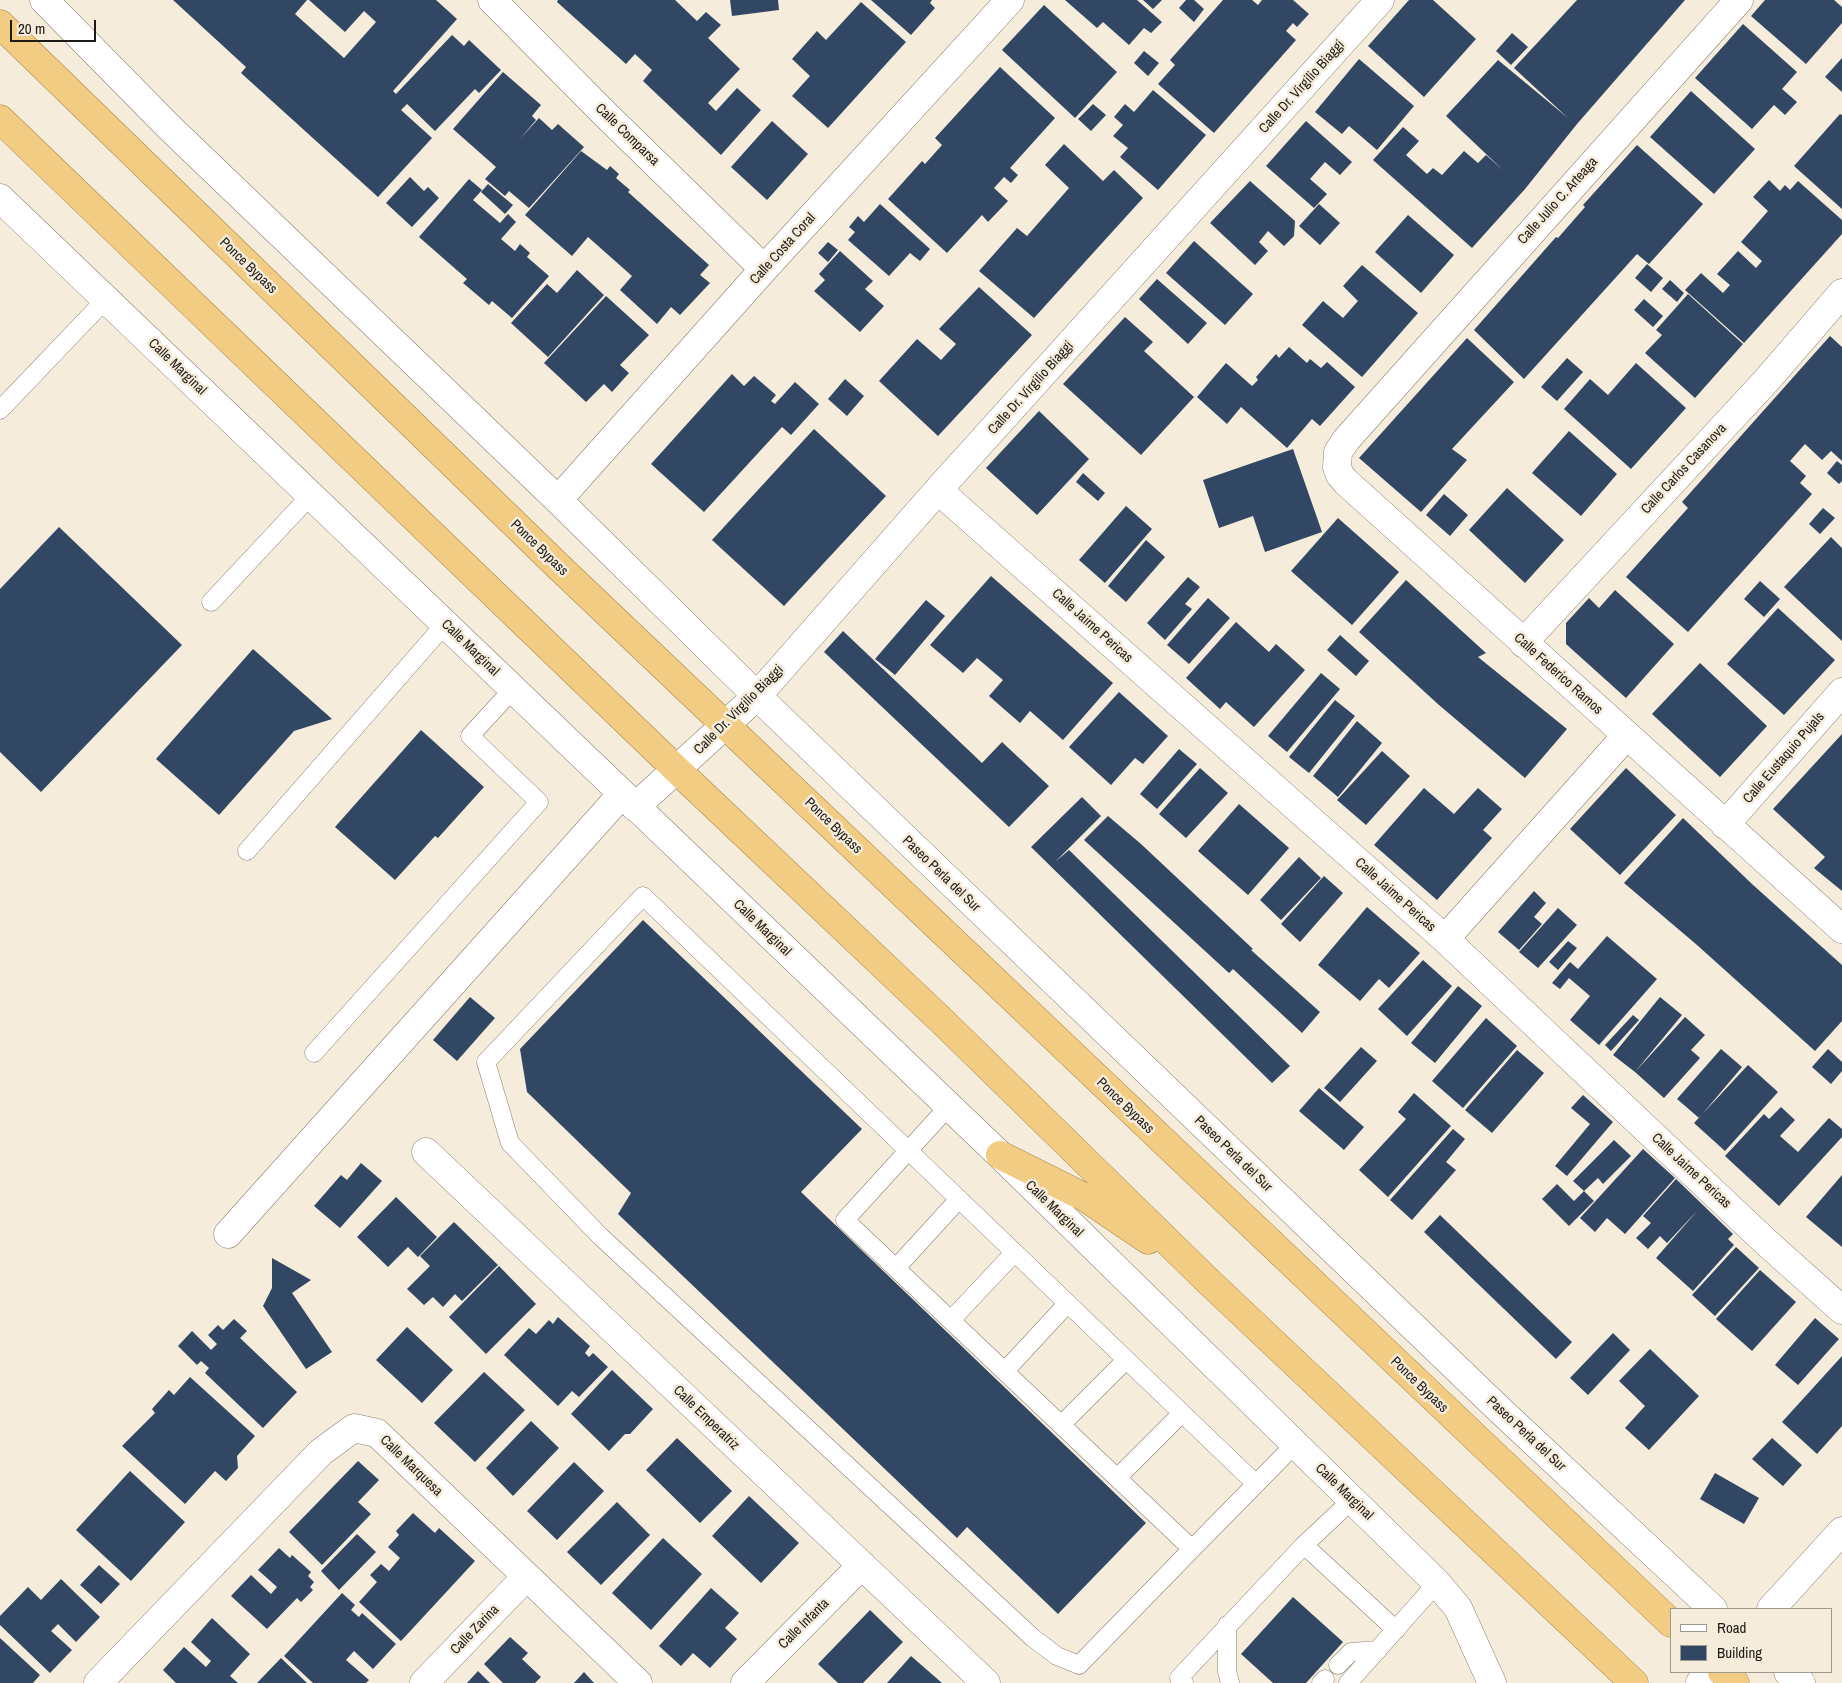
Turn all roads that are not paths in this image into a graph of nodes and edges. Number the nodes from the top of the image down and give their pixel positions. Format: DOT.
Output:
graph roads {
  1 [pos="44,0"];
  2 [pos="492,0"];
  3 [pos="1010,0"];
  4 [pos="1380,0"];
  5 [pos="1738,0"];
  6 [pos="0,24"];
  7 [pos="0,119"];
  8 [pos="0,198"];
  9 [pos="764,269"];
  10 [pos="1842,294"];
  11 [pos="106,299"];
  12 [pos="1378,403"];
  13 [pos="0,410"];
  14 [pos="938,490"];
  15 [pos="311,495"];
  16 [pos="558,500"];
  17 [pos="210,602"];
  18 [pos="445,624"];
  19 [pos="1523,643"];
  20 [pos="513,689"];
  21 [pos="1842,692"];
  22 [pos="757,696"];
  23 [pos="727,725"];
  24 [pos="1626,736"];
  25 [pos="677,770"];
  26 [pos="628,801"];
  27 [pos="1725,825"];
  28 [pos="247,851"];
  29 [pos="1842,929"];
  30 [pos="1445,939"];
  31 [pos="314,1053"];
  32 [pos="948,1107"];
  33 [pos="908,1150"];
  34 [pos="426,1152"];
  35 [pos="1000,1156"];
  36 [pos="959,1200"];
  37 [pos="228,1234"];
  38 [pos="1014,1253"];
  39 [pos="896,1268"];
  40 [pos="1208,1281"];
  41 [pos="1067,1304"];
  42 [pos="1842,1310"];
  43 [pos="951,1320"];
  44 [pos="1126,1360"];
  45 [pos="1005,1371"];
  46 [pos="1181,1414"];
  47 [pos="1062,1425"];
  48 [pos="1295,1444"];
  49 [pos="1117,1478"];
  50 [pos="1256,1484"];
  51 [pos="1352,1500"];
  52 [pos="1842,1531"];
  53 [pos="1304,1545"];
  54 [pos="1192,1549"];
  55 [pos="862,1565"];
  56 [pos="526,1577"];
  57 [pos="1437,1582"];
  58 [pos="1712,1608"];
  59 [pos="1772,1608"];
  60 [pos="1670,1623"];
  61 [pos="1227,1625"];
  62 [pos="1396,1630"];
  63 [pos="1378,1650"];
  64 [pos="1338,1665"];
  65 [pos="1710,1673"];
  66 [pos="1723,1673"];
  67 [pos="1789,1673"];
  68 [pos="1179,1681"];
  69 [pos="98,1683"];
  70 [pos="424,1683"];
  71 [pos="638,1683"];
  72 [pos="746,1683"];
  73 [pos="986,1683"];
  74 [pos="1230,1683"];
  75 [pos="1348,1683"];
  76 [pos="1492,1683"];
  77 [pos="1634,1683"];
  78 [pos="1700,1683"];
  79 [pos="1735,1683"];
  80 [pos="1801,1683"];
  1 -- 16 [label="street, Paseo Perla del Sur"];
  2 -- 9 [label="street, Calle Comparsa"];
  3 -- 9 [label="street, Calle Costa Coral"];
  4 -- 14 [label="street, Calle Dr. Virgilio Biaggi"];
  5 -- 12 [label="street, Calle Julio C. Arteaga"];
  6 -- 23 [label="highway, Ponce Bypass"];
  7 -- 25 [label="highway"];
  8 -- 11 [label="street, Calle Marginal"];
  9 -- 16 [label="street, Calle Costa Coral"];
  10 -- 19 [label="street, Calle Carlos Casanova"];
  11 -- 13 [label="lane"];
  11 -- 15 [label="street, Calle Marginal"];
  12 -- 19 [label="street, Calle Federico Ramos"];
  14 -- 22 [label="street, Calle Dr. Virgilio Biaggi"];
  14 -- 30 [label="street, Calle Jaime Pericas"];
  15 -- 17 [label="lane"];
  15 -- 18 [label="street, Calle Marginal"];
  16 -- 22 [label="street, Paseo Perla del Sur"];
  18 -- 20 [label="street, Calle Marginal"];
  18 -- 28 [label="lane"];
  19 -- 24 [label="street, Calle Federico Ramos"];
  20 -- 26 [label="street, Calle Marginal"];
  20 -- 31 [label="lane"];
  21 -- 27 [label="street, Calle Eustaquio Pujals"];
  22 -- 23 [label="street, Calle Dr. Virgilio Biaggi"];
  22 -- 58 [label="street, Paseo Perla del Sur"];
  23 -- 25 [label="street, Calle Dr. Virgilio Biaggi"];
  23 -- 60 [label="highway, Ponce Bypass"];
  24 -- 27 [label="street, Calle Federico Ramos"];
  24 -- 30 [label="street"];
  25 -- 26 [label="street, Calle Dr. Virgilio Biaggi"];
  25 -- 40 [label="highway"];
  26 -- 32 [label="street, Calle Marginal"];
  26 -- 37 [label="street, Calle Dr. Virgilio Biaggi"];
  27 -- 29 [label="street, Calle Federico Ramos"];
  30 -- 42 [label="street, Calle Jaime Pericas"];
  32 -- 33 [label="lane"];
  32 -- 35 [label="street, Calle Marginal"];
  33 -- 36 [label="lane"];
  33 -- 39 [label="lane"];
  33 -- 54 [label="lane"];
  34 -- 55 [label="street, Calle Emperatriz"];
  35 -- 40 [label="highway"];
  35 -- 48 [label="street, Calle Marginal"];
  36 -- 38 [label="lane"];
  36 -- 39 [label="lane"];
  38 -- 41 [label="lane"];
  38 -- 43 [label="lane"];
  39 -- 43 [label="lane"];
  40 -- 77 [label="highway"];
  41 -- 44 [label="lane"];
  41 -- 45 [label="lane"];
  43 -- 45 [label="lane"];
  44 -- 46 [label="lane"];
  44 -- 47 [label="lane"];
  45 -- 47 [label="lane"];
  46 -- 49 [label="lane"];
  46 -- 50 [label="lane"];
  47 -- 49 [label="lane"];
  48 -- 50 [label="lane"];
  48 -- 51 [label="street, Calle Marginal"];
  49 -- 54 [label="lane"];
  50 -- 54 [label="lane"];
  51 -- 53 [label="lane"];
  51 -- 57 [label="street, Calle Marginal"];
  52 -- 59 [label="street"];
  53 -- 61 [label="lane"];
  53 -- 62 [label="lane"];
  55 -- 72 [label="street, Calle Infanta"];
  55 -- 73 [label="street, Calle Emperatriz"];
  56 -- 69 [label="street, Calle Marquesa"];
  56 -- 70 [label="street, Calle Zarina"];
  56 -- 71 [label="street, Calle Marquesa"];
  57 -- 62 [label="lane"];
  57 -- 76 [label="street, Calle Marginal"];
  61 -- 68 [label="lane"];
  61 -- 74 [label="lane"];
  62 -- 63 [label="lane"];
  63 -- 64 [label="lane"];
  63 -- 75 [label="lane"];
  65 -- 78 [label="street"];
  66 -- 79 [label="highway"];
  67 -- 80 [label="street"];
}
